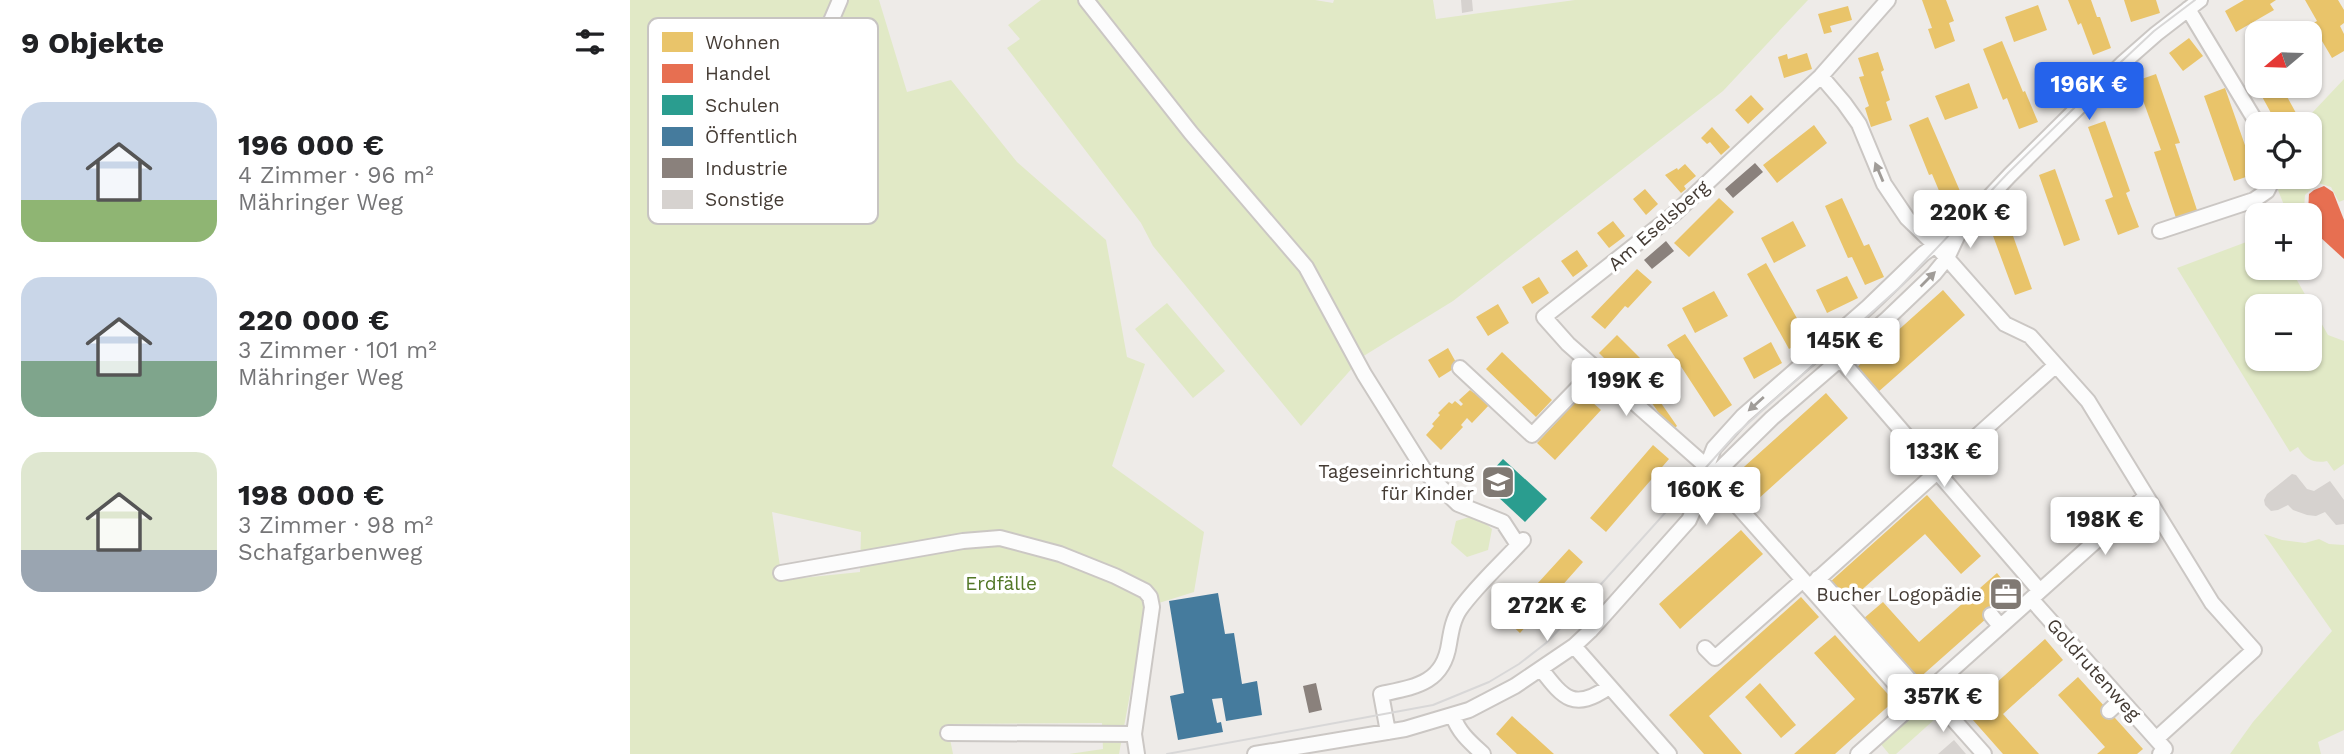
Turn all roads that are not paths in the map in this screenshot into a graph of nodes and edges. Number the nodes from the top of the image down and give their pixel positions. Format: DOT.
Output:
graph roads {
  1 [pos="840,0"];
  2 [pos="1086,0"];
  3 [pos="1888,0"];
  4 [pos="2194,4"];
  5 [pos="832,18"];
  6 [pos="1821,76"];
  7 [pos="2251,112"];
  8 [pos="2268,189"];
  9 [pos="1962,226"];
  10 [pos="2160,231"];
  11 [pos="1935,244"];
  12 [pos="1947,257"];
  13 [pos="1840,359"];
  14 [pos="2056,365"];
  15 [pos="1460,368"];
  16 [pos="1597,369"];
  17 [pos="1711,470"];
  18 [pos="1937,471"];
  19 [pos="2146,496"];
  20 [pos="781,573"];
  21 [pos="1810,582"];
  22 [pos="2035,595"];
  23 [pos="1574,646"];
  24 [pos="1705,648"];
  25 [pos="1541,669"];
  26 [pos="1609,687"];
  27 [pos="1921,697"];
  28 [pos="2121,699"];
  29 [pos="2109,711"];
  30 [pos="1453,716"];
  31 [pos="1388,732"];
  32 [pos="948,733"];
  33 [pos="1134,734"];
  34 [pos="2156,739"];
  35 [pos="1316,748"];
  36 [pos="1867,751"];
  37 [pos="1137,754"];
  38 [pos="1255,754"];
  39 [pos="1483,754"];
  40 [pos="1669,754"];
  41 [pos="1984,754"];
  42 [pos="2160,754"];
  1 -- 5 [label="street"];
  2 -- 31 [label="street"];
  3 -- 6 [label="street, Am Eselsberg"];
  4 -- 7 [label="street"];
  4 -- 9 [label="street"];
  11 -- 6 [label="street, one-way"];
  6 -- 16 [label="street, Am Eselsberg"];
  8 -- 10 [label="street"];
  9 -- 11 [label="street"];
  9 -- 12 [label="street"];
  11 -- 12 [label="street"];
  11 -- 17 [label="street, one-way"];
  13 -- 12 [label="street, one-way"];
  12 -- 14 [label="street"];
  13 -- 17 [label="street"];
  13 -- 18 [label="street, Goldrutenweg"];
  14 -- 18 [label="street"];
  14 -- 19 [label="street"];
  15 -- 16 [label="street"];
  16 -- 17 [label="street, Am Eselsberg"];
  17 -- 21 [label="street, Am Eselsberg"];
  17 -- 23 [label="street"];
  18 -- 21 [label="street"];
  18 -- 22 [label="street, Goldrutenweg"];
  19 -- 22 [label="street"];
  19 -- 34 [label="street"];
  20 -- 33 [label="street"];
  21 -- 24 [label="street"];
  21 -- 27 [label="street, Am Eselsberg"];
  22 -- 27 [label="street"];
  22 -- 28 [label="street, Goldrutenweg"];
  23 -- 25 [label="street"];
  23 -- 26 [label="street"];
  25 -- 26 [label="street"];
  25 -- 30 [label="street"];
  26 -- 40 [label="street"];
  27 -- 36 [label="street"];
  27 -- 41 [label="street, Am Eselsberg"];
  28 -- 29 [label="street"];
  28 -- 34 [label="street, Goldrutenweg"];
  30 -- 31 [label="street"];
  30 -- 39 [label="street"];
  31 -- 35 [label="street"];
  32 -- 33 [label="street"];
  33 -- 37 [label="street"];
  34 -- 42 [label="street"];
  35 -- 38 [label="street"];
}
